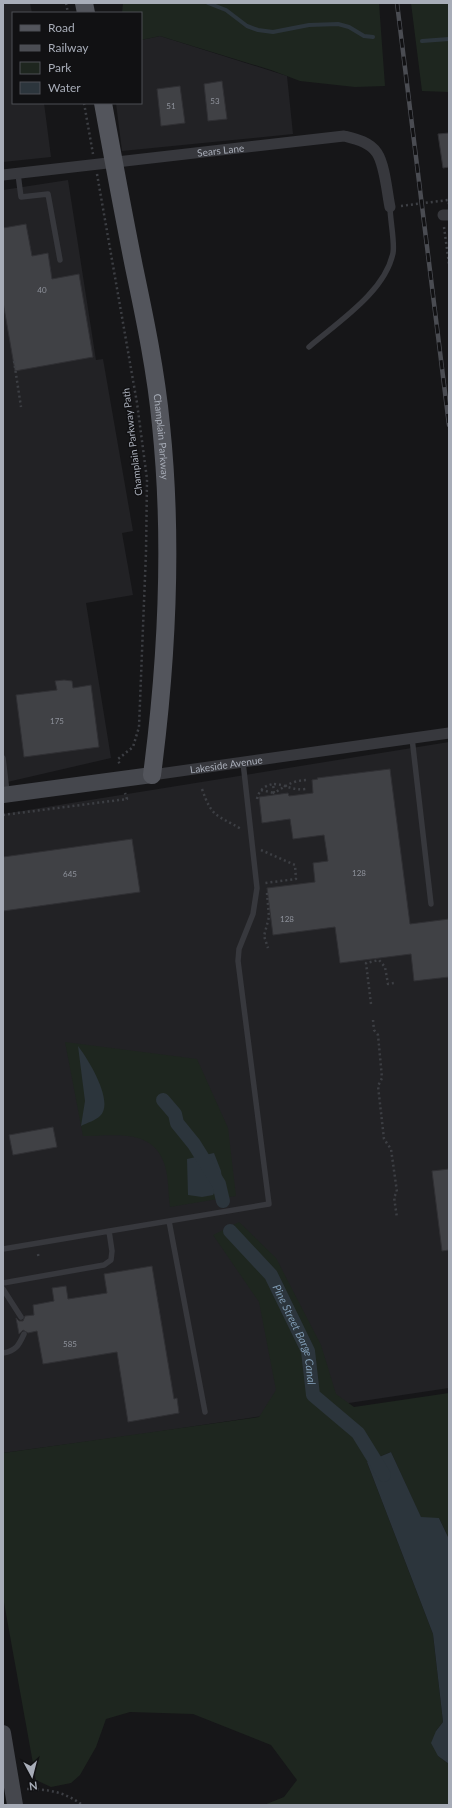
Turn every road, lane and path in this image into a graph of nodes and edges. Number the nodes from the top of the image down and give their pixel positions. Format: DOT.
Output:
graph roads {
  1 [pos="84,104"];
  2 [pos="103,104"];
  3 [pos="114,163"];
  4 [pos="95,165"];
  5 [pos="18,174"];
  6 [pos="3,175"];
  7 [pos="449,205"];
  8 [pos="390,207"];
  9 [pos="446,215"];
  10 [pos="60,260"];
  11 [pos="449,264"];
  12 [pos="309,347"];
  13 [pos="14,361"];
  14 [pos="20,407"];
  15 [pos="449,733"];
  16 [pos="412,738"];
  17 [pos="3,758"];
  18 [pos="243,762"];
  19 [pos="152,775"];
  20 [pos="122,778"];
  21 [pos="306,780"];
  22 [pos="272,784"];
  23 [pos="285,786"];
  24 [pos="202,789"];
  25 [pos="306,789"];
  26 [pos="274,793"];
  27 [pos="5,795"];
  28 [pos="3,815"];
  29 [pos="251,834"];
  30 [pos="261,850"];
  31 [pos="265,883"];
  32 [pos="431,904"];
  33 [pos="394,983"];
  34 [pos="371,1004"];
  35 [pos="373,1020"];
  36 [pos="397,1218"];
  37 [pos="169,1221"];
  38 [pos="110,1230"];
  39 [pos="3,1249"];
  40 [pos="38,1254"];
  41 [pos="39,1259"];
  42 [pos="3,1283"];
  43 [pos="3,1288"];
  44 [pos="21,1317"];
  45 [pos="24,1334"];
  46 [pos="3,1353"];
  47 [pos="204,1412"];
  48 [pos="3,1733"];
  49 [pos="12,1789"];
  50 [pos="15,1805"];
  51 [pos="82,1805"];
  1 -- 4 [label="path, Champlain Parkway Path"];
  2 -- 3 [label="main road, Champlain Parkway"];
  3 -- 4 [label="street, Sears Lane"];
  3 -- 8 [label="street, Sears Lane"];
  3 -- 19 [label="main road, Champlain Parkway"];
  4 -- 5 [label="street, Sears Lane"];
  4 -- 20 [label="path, Champlain Parkway Path"];
  5 -- 6 [label="street, Sears Lane"];
  5 -- 10 [label="lane"];
  7 -- 8 [label="path"];
  8 -- 12 [label="lane"];
  9 -- 11 [label="path"];
  13 -- 14 [label="path"];
  15 -- 16 [label="street, Lakeside Avenue"];
  16 -- 18 [label="street, Lakeside Avenue"];
  16 -- 32 [label="lane"];
  17 -- 27 [label="lane"];
  18 -- 19 [label="street, Lakeside Avenue"];
  18 -- 29 [label="lane"];
  19 -- 20 [label="main road, Lakeside Avenue"];
  20 -- 27 [label="main road, Lakeside Avenue"];
  20 -- 28 [label="path, Champlain Parkway Path"];
  21 -- 23 [label="path"];
  22 -- 23 [label="path"];
  22 -- 26 [label="path"];
  22 -- 26 [label="path"];
  23 -- 25 [label="path"];
  23 -- 26 [label="path"];
  24 -- 29 [label="path"];
  29 -- 37 [label="lane"];
  30 -- 31 [label="path"];
  33 -- 34 [label="path"];
  35 -- 36 [label="path"];
  37 -- 38 [label="lane"];
  37 -- 47 [label="lane"];
  38 -- 39 [label="lane"];
  38 -- 42 [label="lane"];
  40 -- 41 [label="path"];
  43 -- 44 [label="lane"];
  45 -- 46 [label="lane"];
  48 -- 49 [label="main road"];
  49 -- 50 [label="main road"];
  49 -- 51 [label="path"];
}
